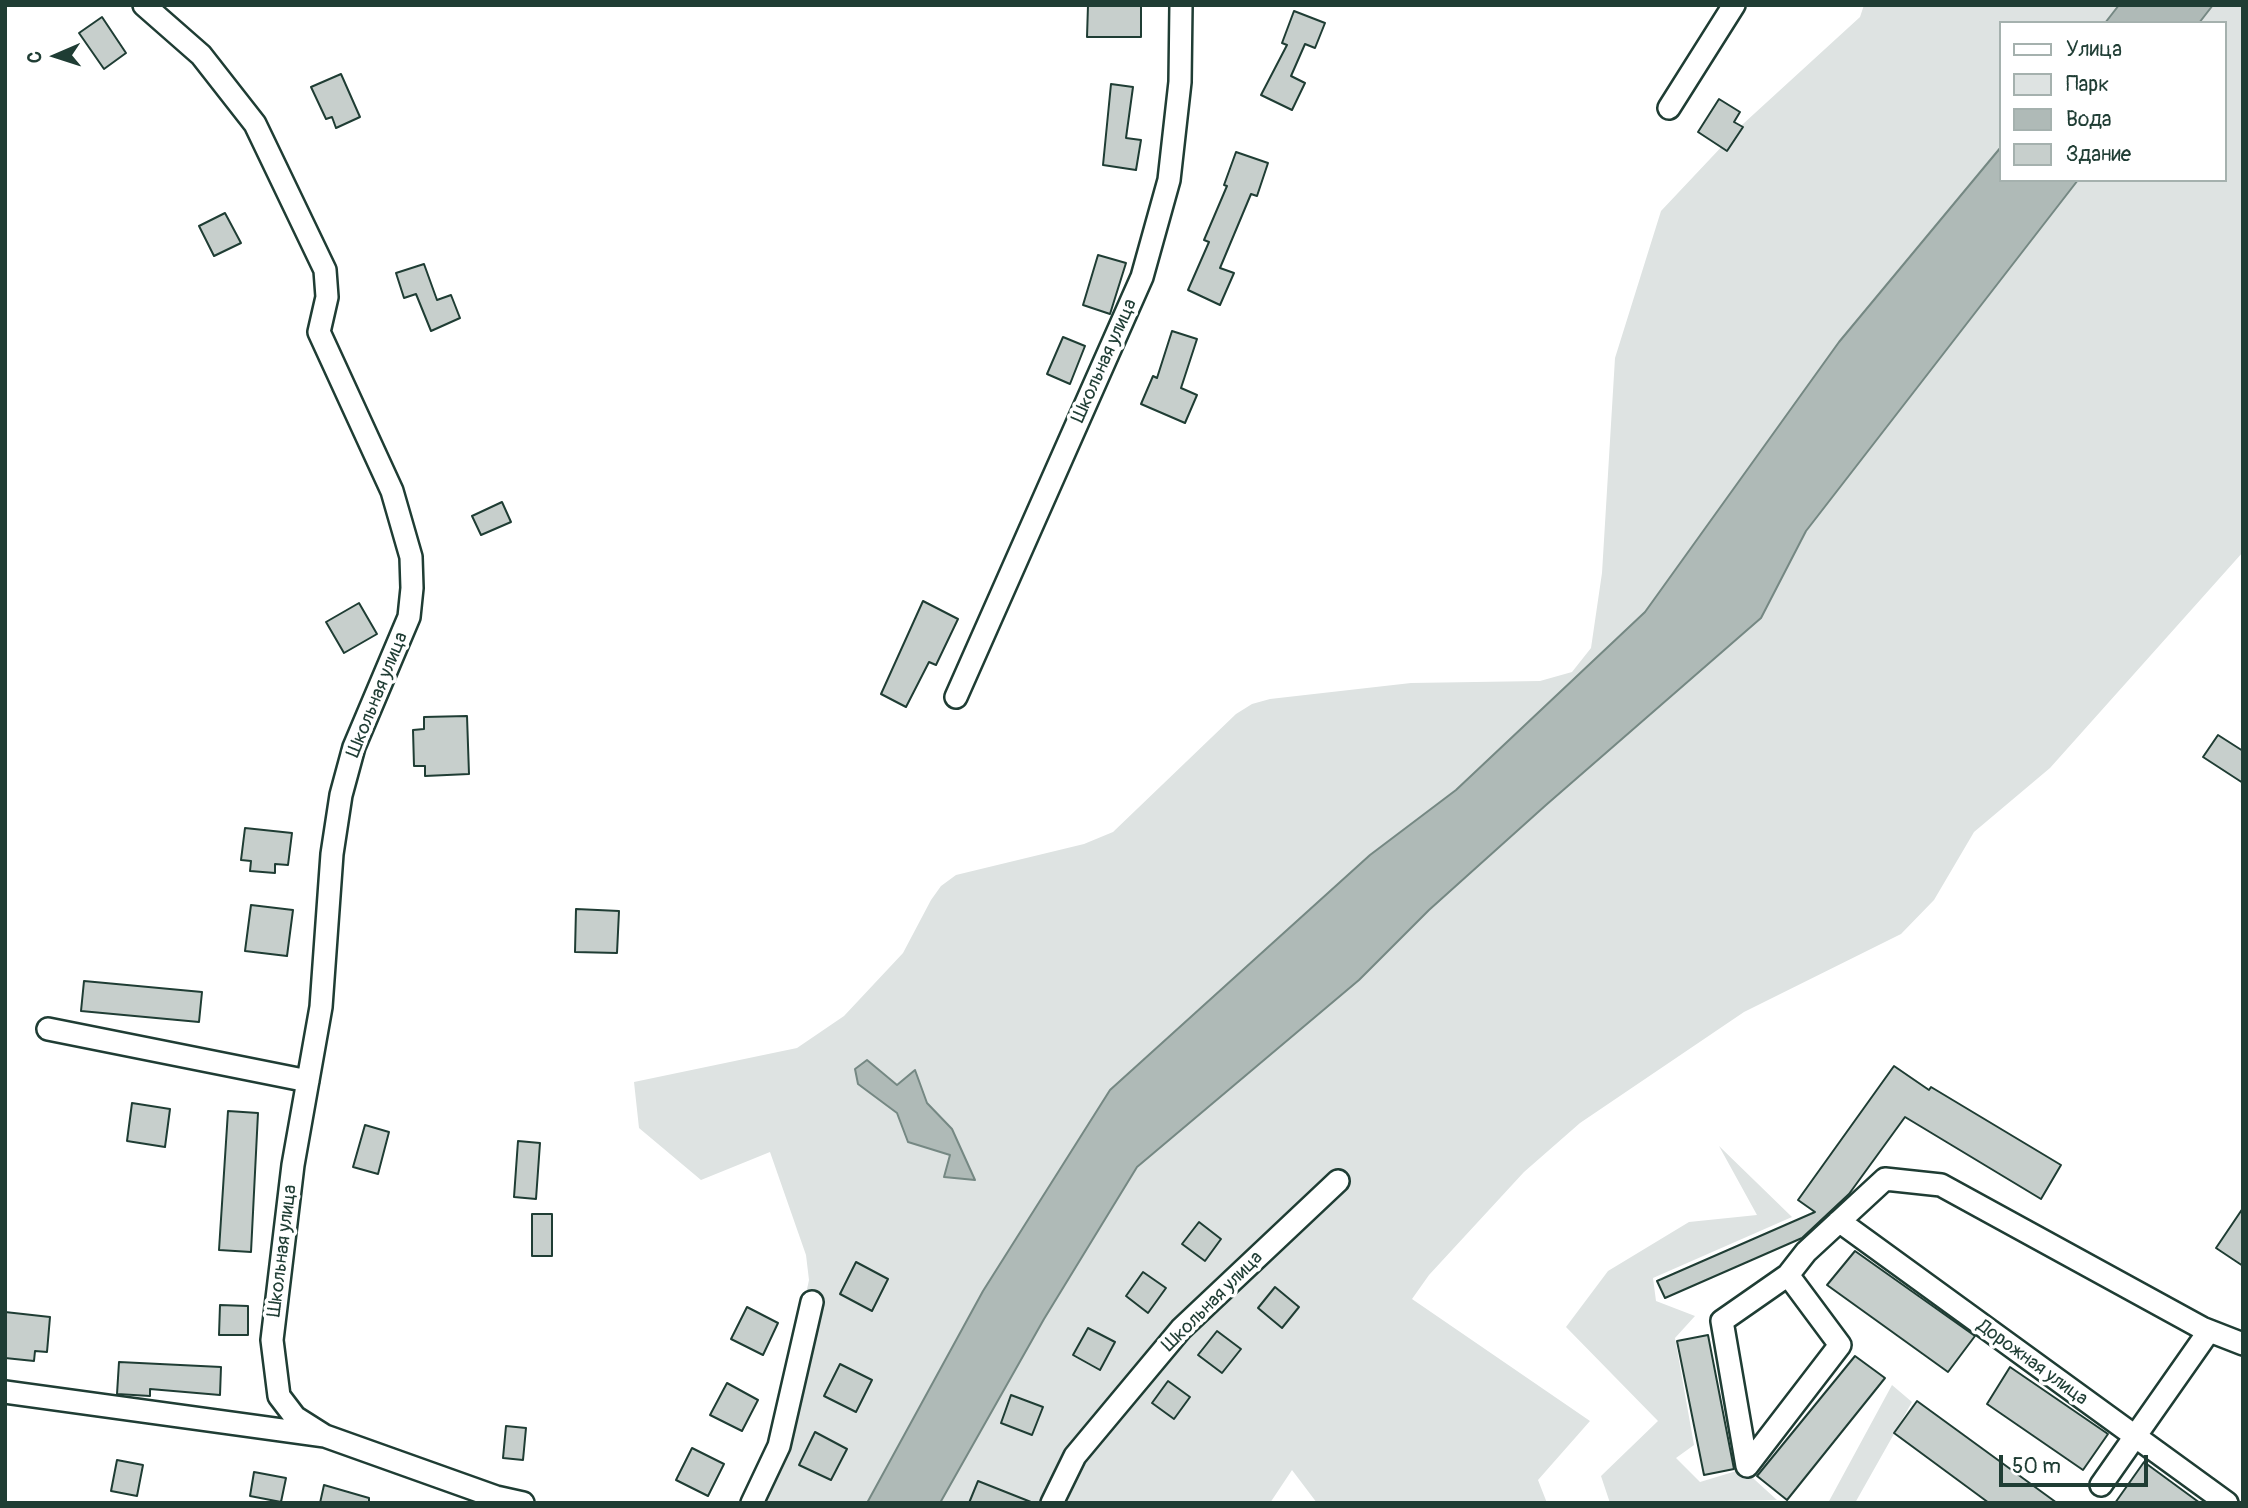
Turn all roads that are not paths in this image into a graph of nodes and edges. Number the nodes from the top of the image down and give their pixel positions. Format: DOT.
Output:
graph roads {
  1 [pos="144,5"];
  2 [pos="1181,5"];
  3 [pos="1734,5"];
  4 [pos="1669,108"];
  5 [pos="956,697"];
  6 [pos="48,1029"];
  7 [pos="308,1081"];
  8 [pos="1338,1181"];
  9 [pos="1839,1221"];
  10 [pos="1788,1275"];
  11 [pos="811,1302"];
  12 [pos="2209,1331"];
  13 [pos="2243,1344"];
  14 [pos="5,1392"];
  15 [pos="325,1436"];
  16 [pos="2134,1438"];
  17 [pos="2101,1485"];
  18 [pos="495,1500"];
  19 [pos="523,1503"];
  20 [pos="752,1503"];
  21 [pos="1052,1503"];
  22 [pos="2227,1503"];
  1 -- 7 [label="street, Школьная улица"];
  2 -- 5 [label="street, Школьная улица"];
  3 -- 4 [label="street"];
  6 -- 7 [label="street"];
  7 -- 15 [label="street, Школьная улица"];
  8 -- 21 [label="street, Школьная улица"];
  9 -- 10 [label="street"];
  9 -- 12 [label="street"];
  9 -- 16 [label="street, Дорожная улица"];
  10 -- 10 [label="street"];
  11 -- 20 [label="street"];
  12 -- 13 [label="street"];
  12 -- 16 [label="street"];
  14 -- 15 [label="street, Школьная улица"];
  15 -- 18 [label="street, Школьная улица"];
  16 -- 17 [label="street"];
  16 -- 22 [label="street, Дорожная улица"];
  18 -- 19 [label="street, Школьная улица"];
}
